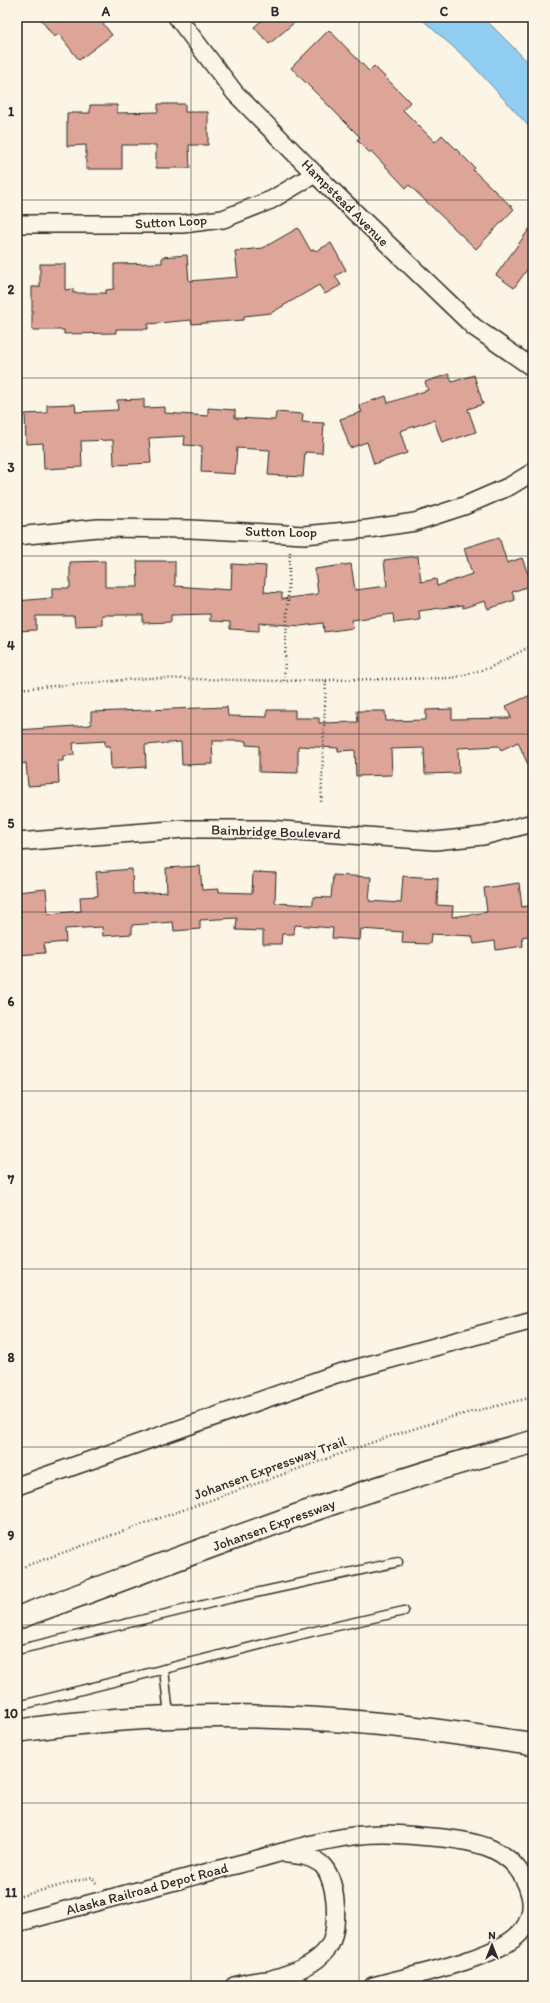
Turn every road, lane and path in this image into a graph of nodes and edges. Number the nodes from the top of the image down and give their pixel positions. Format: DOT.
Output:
graph roads {
  1 [pos="177,17"];
  2 [pos="315,174"];
  3 [pos="17,224"];
  4 [pos="533,368"];
  5 [pos="533,472"];
  6 [pos="290,534"];
  7 [pos="17,536"];
  8 [pos="533,646"];
  9 [pos="326,680"];
  10 [pos="284,682"];
  11 [pos="17,689"];
  12 [pos="321,804"];
  13 [pos="533,823"];
  14 [pos="17,842"];
  15 [pos="533,1320"];
  16 [pos="533,1397"];
  17 [pos="533,1442"];
  18 [pos="17,1486"];
  19 [pos="398,1562"];
  20 [pos="17,1569"];
  21 [pos="404,1611"];
  22 [pos="17,1618"];
  23 [pos="17,1650"];
  24 [pos="164,1669"];
  25 [pos="22,1705"];
  26 [pos="169,1718"];
  27 [pos="17,1731"];
  28 [pos="533,1744"];
  29 [pos="277,1854"];
  30 [pos="98,1885"];
  31 [pos="17,1897"];
  32 [pos="17,1923"];
  33 [pos="272,1979"];
  34 [pos="234,1986"];
  35 [pos="301,1986"];
  36 [pos="373,1986"];
  1 -- 2 [label="street, Hampstead Avenue"];
  2 -- 3 [label="street, Sutton Loop"];
  2 -- 4 [label="street, Hampstead Avenue"];
  5 -- 6 [label="street, Sutton Loop"];
  6 -- 7 [label="street, Sutton Loop"];
  6 -- 10 [label="path"];
  8 -- 9 [label="path"];
  9 -- 10 [label="path"];
  9 -- 12 [label="path"];
  10 -- 11 [label="path"];
  13 -- 14 [label="street, Bainbridge Boulevard"];
  15 -- 18 [label="street"];
  16 -- 20 [label="path, Johansen Expressway Trail"];
  17 -- 22 [label="highway, Johansen Expressway"];
  19 -- 23 [label="lane"];
  21 -- 24 [label="lane"];
  24 -- 25 [label="lane"];
  24 -- 26 [label="lane"];
  26 -- 27 [label="highway"];
  26 -- 28 [label="highway"];
  29 -- 32 [label="street, Alaska Railroad Depot Road"];
  29 -- 33 [label="street, Alaska Railroad Depot Road"];
  29 -- 36 [label="street, Alaska Railroad Depot Road"];
  30 -- 31 [label="path"];
  33 -- 34 [label="street, Alaska Railroad Depot Road"];
  33 -- 35 [label="street, Alaska Railroad Depot Road"];
}
